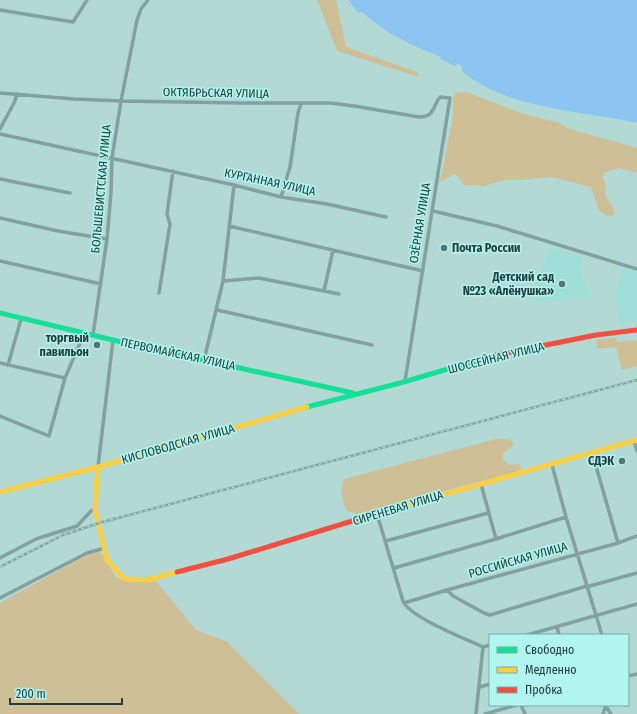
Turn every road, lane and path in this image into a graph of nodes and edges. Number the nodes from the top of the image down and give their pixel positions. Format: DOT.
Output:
graph roads {
  1 [pos="87,0"];
  2 [pos="148,0"];
  3 [pos="0,10"];
  4 [pos="0,93"];
  5 [pos="17,94"];
  6 [pos="121,101"];
  7 [pos="301,104"];
  8 [pos="430,114"];
  9 [pos="0,129"];
  10 [pos="0,134"];
  11 [pos="112,158"];
  12 [pos="173,172"];
  13 [pos="0,179"];
  14 [pos="234,185"];
  15 [pos="70,193"];
  16 [pos="281,197"];
  17 [pos="433,211"];
  18 [pos="386,216"];
  19 [pos="0,218"];
  20 [pos="229,226"];
  21 [pos="107,239"];
  22 [pos="333,250"];
  23 [pos="0,261"];
  24 [pos="637,269"];
  25 [pos="423,271"];
  26 [pos="223,281"];
  27 [pos="101,284"];
  28 [pos="324,291"];
  29 [pos="159,293"];
  30 [pos="339,294"];
  31 [pos="217,310"];
  32 [pos="0,313"];
  33 [pos="21,319"];
  34 [pos="637,330"];
  35 [pos="82,333"];
  36 [pos="93,335"];
  37 [pos="113,340"];
  38 [pos="372,345"];
  39 [pos="204,360"];
  40 [pos="0,363"];
  41 [pos="8,365"];
  42 [pos="65,378"];
  43 [pos="405,381"];
  44 [pos="356,394"];
  45 [pos="0,416"];
  46 [pos="635,441"];
  47 [pos="637,451"];
  48 [pos="592,452"];
  49 [pos="552,465"];
  50 [pos="98,467"];
  51 [pos="481,484"];
  52 [pos="0,492"];
  53 [pos="95,510"];
  54 [pos="488,513"];
  55 [pos="377,514"];
  56 [pos="566,517"];
  57 [pos="637,536"];
  58 [pos="496,539"];
  59 [pos="386,541"];
  60 [pos="618,543"];
  61 [pos="105,548"];
  62 [pos="577,554"];
  63 [pos="0,558"];
  64 [pos="394,568"];
  65 [pos="637,573"];
  66 [pos="588,586"];
  67 [pos="447,590"];
  68 [pos="0,598"];
  69 [pos="404,603"];
  70 [pos="637,604"];
  71 [pos="596,616"];
  72 [pos="557,627"];
  73 [pos="531,634"];
  74 [pos="559,634"];
  75 [pos="602,634"];
  76 [pos="489,645"];
  77 [pos="483,647"];
  78 [pos="489,684"];
  79 [pos="480,687"];
  80 [pos="513,706"];
  81 [pos="476,714"];
  82 [pos="485,714"];
  1 -- 3 [label="street"];
  2 -- 6 [label="street, БОЛЬШЕВИСТСКАЯ УЛИЦА"];
  4 -- 5 [label="street, ОКТЯБРЬСКАЯ УЛИЦА"];
  5 -- 6 [label="street, ОКТЯБРЬСКАЯ УЛИЦА"];
  5 -- 9 [label="street"];
  6 -- 7 [label="street, ОКТЯБРЬСКАЯ УЛИЦА"];
  6 -- 11 [label="street, БОЛЬШЕВИСТСКАЯ УЛИЦА"];
  7 -- 8 [label="street, ОКТЯБРЬСКАЯ УЛИЦА"];
  7 -- 16 [label="street"];
  8 -- 17 [label="street, ОЗЁРНАЯ УЛИЦА"];
  10 -- 11 [label="street, КУРГАННАЯ УЛИЦА"];
  11 -- 12 [label="street, КУРГАННАЯ УЛИЦА"];
  11 -- 21 [label="street, БОЛЬШЕВИСТСКАЯ УЛИЦА"];
  12 -- 14 [label="street, КУРГАННАЯ УЛИЦА"];
  12 -- 29 [label="street"];
  13 -- 15 [label="street"];
  14 -- 16 [label="street, КУРГАННАЯ УЛИЦА"];
  14 -- 20 [label="street"];
  16 -- 18 [label="street, КУРГАННАЯ УЛИЦА"];
  17 -- 24 [label="street"];
  17 -- 25 [label="street, ОЗЁРНАЯ УЛИЦА"];
  19 -- 21 [label="street"];
  20 -- 22 [label="street"];
  20 -- 26 [label="street"];
  21 -- 27 [label="street, БОЛЬШЕВИСТСКАЯ УЛИЦА"];
  22 -- 25 [label="street"];
  22 -- 28 [label="street"];
  23 -- 27 [label="street"];
  25 -- 43 [label="street, ОЗЁРНАЯ УЛИЦА"];
  26 -- 28 [label="street"];
  26 -- 31 [label="street"];
  27 -- 36 [label="street, БОЛЬШЕВИСТСКАЯ УЛИЦА"];
  28 -- 30 [label="street"];
  31 -- 38 [label="street"];
  31 -- 39 [label="street"];
  32 -- 33 [label="street, ПЕРВОМАЙСКАЯ УЛИЦА"];
  33 -- 35 [label="street, ПЕРВОМАЙСКАЯ УЛИЦА"];
  33 -- 41 [label="street"];
  34 -- 43 [label="street, ШОССЕЙНАЯ УЛИЦА"];
  35 -- 36 [label="street, ПЕРВОМАЙСКАЯ УЛИЦА"];
  35 -- 42 [label="street"];
  36 -- 37 [label="street, ПЕРВОМАЙСКАЯ УЛИЦА"];
  37 -- 39 [label="street, ПЕРВОМАЙСКАЯ УЛИЦА"];
  37 -- 50 [label="street"];
  39 -- 44 [label="street, ПЕРВОМАЙСКАЯ УЛИЦА"];
  40 -- 41 [label="street"];
  41 -- 42 [label="street"];
  42 -- 45 [label="street"];
  43 -- 44 [label="street, ШОССЕЙНАЯ УЛИЦА"];
  44 -- 50 [label="street, КИСЛОВОДСКАЯ УЛИЦА"];
  46 -- 47 [label="street"];
  46 -- 48 [label="street, СИРЕНЕВАЯ УЛИЦА"];
  48 -- 49 [label="street, СИРЕНЕВАЯ УЛИЦА"];
  48 -- 60 [label="street"];
  49 -- 51 [label="street, СИРЕНЕВАЯ УЛИЦА"];
  49 -- 56 [label="street"];
  50 -- 52 [label="street, КИСЛОВОДСКАЯ УЛИЦА"];
  50 -- 53 [label="street"];
  51 -- 54 [label="street"];
  51 -- 55 [label="street, СИРЕНЕВАЯ УЛИЦА"];
  53 -- 61 [label="street"];
  53 -- 63 [label="street"];
  54 -- 58 [label="street"];
  54 -- 59 [label="street"];
  55 -- 59 [label="street"];
  55 -- 61 [label="street, СИРЕНЕВАЯ УЛИЦА"];
  56 -- 58 [label="street"];
  56 -- 62 [label="street"];
  57 -- 60 [label="street, РОССИЙСКАЯ УЛИЦА"];
  58 -- 64 [label="street"];
  59 -- 64 [label="street"];
  60 -- 62 [label="street, РОССИЙСКАЯ УЛИЦА"];
  61 -- 68 [label="street"];
  62 -- 66 [label="street"];
  62 -- 67 [label="street, РОССИЙСКАЯ УЛИЦА"];
  64 -- 69 [label="street"];
  65 -- 66 [label="street"];
  66 -- 67 [label="street"];
  66 -- 71 [label="street"];
  67 -- 69 [label="street, РОССИЙСКАЯ УЛИЦА"];
  69 -- 77 [label="street"];
  70 -- 71 [label="street"];
  71 -- 72 [label="street"];
  71 -- 75 [label="street"];
  72 -- 73 [label="street"];
  72 -- 74 [label="street"];
  76 -- 77 [label="street"];
  77 -- 79 [label="street"];
  78 -- 79 [label="street"];
  79 -- 81 [label="street"];
  80 -- 82 [label="street"];
}
